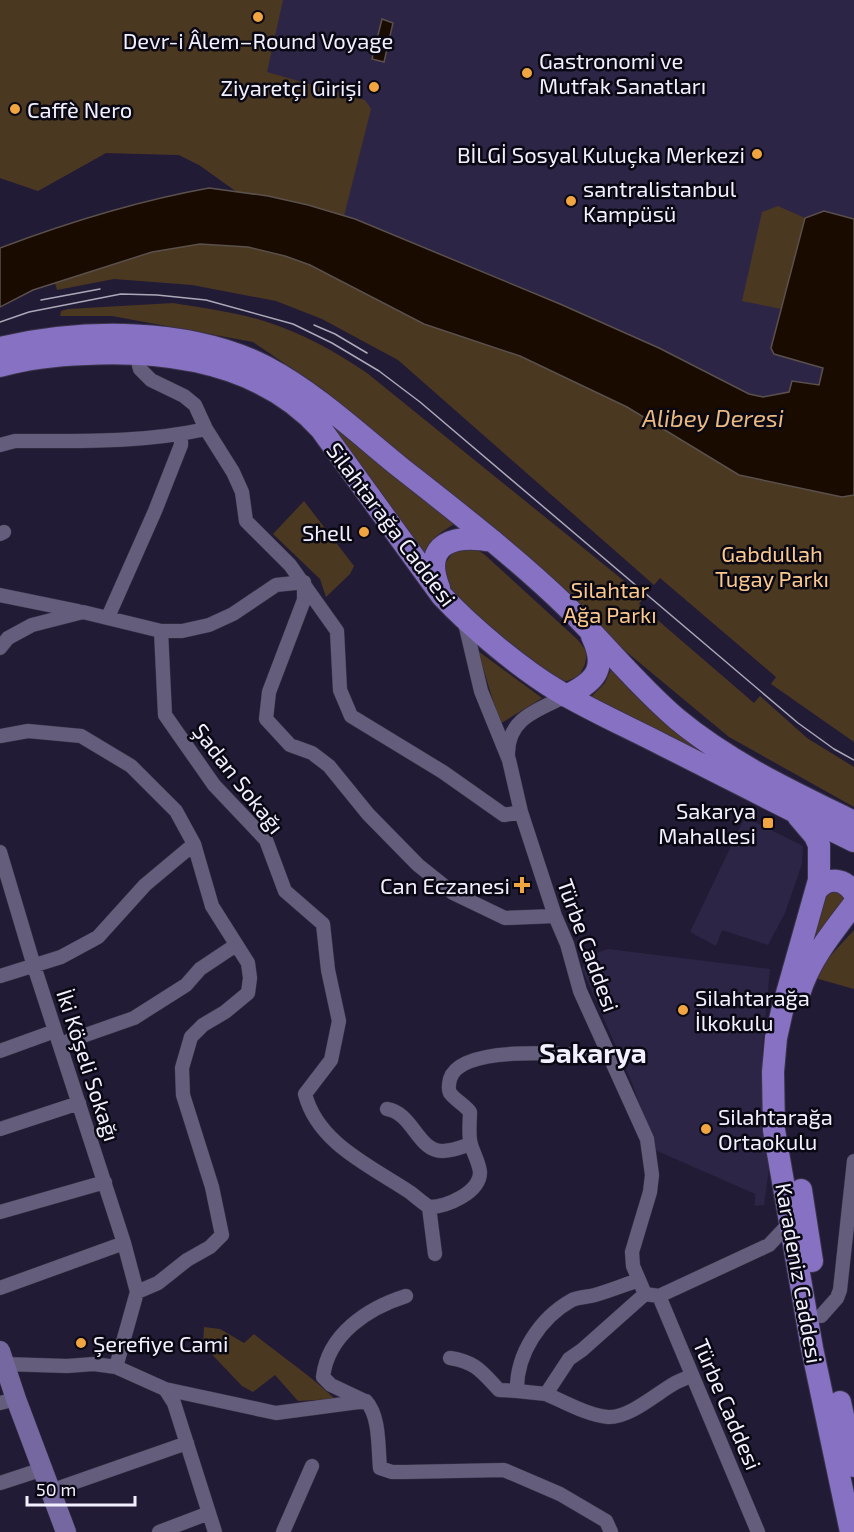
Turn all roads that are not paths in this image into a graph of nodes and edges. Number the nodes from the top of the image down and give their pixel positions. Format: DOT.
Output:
graph roads {
  1 [pos="0,348"];
  2 [pos="136,354"];
  3 [pos="0,366"];
  4 [pos="206,429"];
  5 [pos="182,435"];
  6 [pos="0,445"];
  7 [pos="493,541"];
  8 [pos="304,582"];
  9 [pos="0,595"];
  10 [pos="442,596"];
  11 [pos="83,612"];
  12 [pos="108,617"];
  13 [pos="463,617"];
  14 [pos="161,631"];
  15 [pos="592,634"];
  16 [pos="0,648"];
  17 [pos="566,696"];
  18 [pos="0,735"];
  19 [pos="508,760"];
  20 [pos="793,810"];
  21 [pos="521,812"];
  22 [pos="854,822"];
  23 [pos="854,841"];
  24 [pos="194,844"];
  25 [pos="0,852"];
  26 [pos="816,891"];
  27 [pos="854,892"];
  28 [pos="851,910"];
  29 [pos="555,916"];
  30 [pos="236,945"];
  31 [pos="34,966"];
  32 [pos="0,976"];
  33 [pos="57,1037"];
  34 [pos="0,1052"];
  35 [pos="610,1058"];
  36 [pos="79,1103"];
  37 [pos="387,1109"];
  38 [pos="0,1129"];
  39 [pos="471,1144"];
  40 [pos="854,1161"];
  41 [pos="105,1182"];
  42 [pos="429,1207"];
  43 [pos="0,1212"];
  44 [pos="789,1218"];
  45 [pos="124,1243"];
  46 [pos="769,1245"];
  47 [pos="435,1254"];
  48 [pos="797,1256"];
  49 [pos="639,1280"];
  50 [pos="0,1288"];
  51 [pos="137,1292"];
  52 [pos="645,1294"];
  53 [pos="406,1296"];
  54 [pos="659,1296"];
  55 [pos="821,1316"];
  56 [pos="2,1358"];
  57 [pos="450,1358"];
  58 [pos="116,1366"];
  59 [pos="693,1376"];
  60 [pos="165,1389"];
  61 [pos="517,1391"];
  62 [pos="546,1394"];
  63 [pos="8,1401"];
  64 [pos="366,1401"];
  65 [pos="187,1443"];
  66 [pos="312,1466"];
  67 [pos="854,1466"];
  68 [pos="43,1469"];
  69 [pos="0,1483"];
  70 [pos="50,1491"];
  71 [pos="209,1513"];
  72 [pos="66,1532"];
  73 [pos="159,1532"];
  74 [pos="215,1532"];
  75 [pos="283,1532"];
  76 [pos="611,1532"];
  77 [pos="758,1532"];
  78 [pos="851,1532"];
  1 -- 7 [label="main road, Silahtarağa Caddesi"];
  2 -- 3 [label="main road, Silahtarağa Caddesi"];
  2 -- 4 [label="street"];
  2 -- 10 [label="main road, Silahtarağa Caddesi"];
  4 -- 5 [label="street"];
  4 -- 8 [label="street"];
  5 -- 6 [label="street"];
  5 -- 12 [label="street"];
  7 -- 10 [label="main road"];
  7 -- 15 [label="main road, Silahtarağa Caddesi"];
  8 -- 14 [label="street"];
  8 -- 21 [label="street"];
  8 -- 29 [label="street"];
  9 -- 11 [label="street"];
  10 -- 13 [label="main road, Silahtarağa Caddesi"];
  11 -- 12 [label="street"];
  11 -- 16 [label="street"];
  12 -- 14 [label="street"];
  13 -- 17 [label="main road, Silahtarağa Caddesi"];
  13 -- 19 [label="street, Türbe Caddesi"];
  14 -- 42 [label="street, Şadan Sokağı"];
  15 -- 17 [label="main road"];
  15 -- 22 [label="main road, Silahtarağa Caddesi"];
  17 -- 19 [label="street"];
  17 -- 20 [label="main road, Silahtarağa Caddesi"];
  18 -- 24 [label="street"];
  19 -- 21 [label="street, Türbe Caddesi"];
  20 -- 23 [label="main road, Silahtarağa Caddesi"];
  20 -- 26 [label="main road, Karadeniz Caddesi"];
  21 -- 29 [label="street, Türbe Caddesi"];
  24 -- 30 [label="street"];
  24 -- 31 [label="street"];
  25 -- 31 [label="street, İki Köşeli Sokağı"];
  26 -- 27 [label="main road"];
  26 -- 44 [label="main road, Karadeniz Caddesi"];
  28 -- 55 [label="main road, Karadeniz Caddesi"];
  29 -- 35 [label="street, Türbe Caddesi"];
  30 -- 33 [label="street"];
  30 -- 51 [label="street"];
  31 -- 32 [label="street"];
  31 -- 33 [label="street, İki Köşeli Sokağı"];
  33 -- 34 [label="street"];
  33 -- 36 [label="street, İki Köşeli Sokağı"];
  35 -- 39 [label="street"];
  35 -- 49 [label="street, Türbe Caddesi"];
  36 -- 38 [label="street"];
  36 -- 41 [label="street, İki Köşeli Sokağı"];
  37 -- 39 [label="street"];
  39 -- 42 [label="street"];
  40 -- 55 [label="street"];
  41 -- 43 [label="street"];
  41 -- 45 [label="street, İki Köşeli Sokağı"];
  42 -- 47 [label="street"];
  44 -- 46 [label="street"];
  44 -- 48 [label="main road, Karadeniz Caddesi"];
  45 -- 50 [label="street"];
  45 -- 51 [label="street, İki Köşeli Sokağı"];
  46 -- 48 [label="street"];
  46 -- 54 [label="street"];
  48 -- 78 [label="main road, Karadeniz Caddesi"];
  49 -- 52 [label="street, Türbe Caddesi"];
  49 -- 61 [label="street"];
  51 -- 58 [label="street"];
  52 -- 54 [label="street"];
  52 -- 62 [label="street"];
  53 -- 64 [label="street"];
  54 -- 59 [label="street, Türbe Caddesi"];
  55 -- 67 [label="main road, Karadeniz Caddesi"];
  56 -- 58 [label="street"];
  56 -- 63 [label="main road"];
  57 -- 61 [label="street"];
  58 -- 60 [label="street"];
  59 -- 62 [label="street"];
  59 -- 77 [label="street, Türbe Caddesi"];
  60 -- 64 [label="street"];
  60 -- 65 [label="street"];
  61 -- 62 [label="street"];
  63 -- 68 [label="main road"];
  64 -- 76 [label="street"];
  65 -- 70 [label="street"];
  65 -- 71 [label="street"];
  66 -- 75 [label="street"];
  68 -- 69 [label="street"];
  68 -- 70 [label="main road"];
  70 -- 72 [label="main road"];
  71 -- 73 [label="street"];
  71 -- 74 [label="street"];
}
